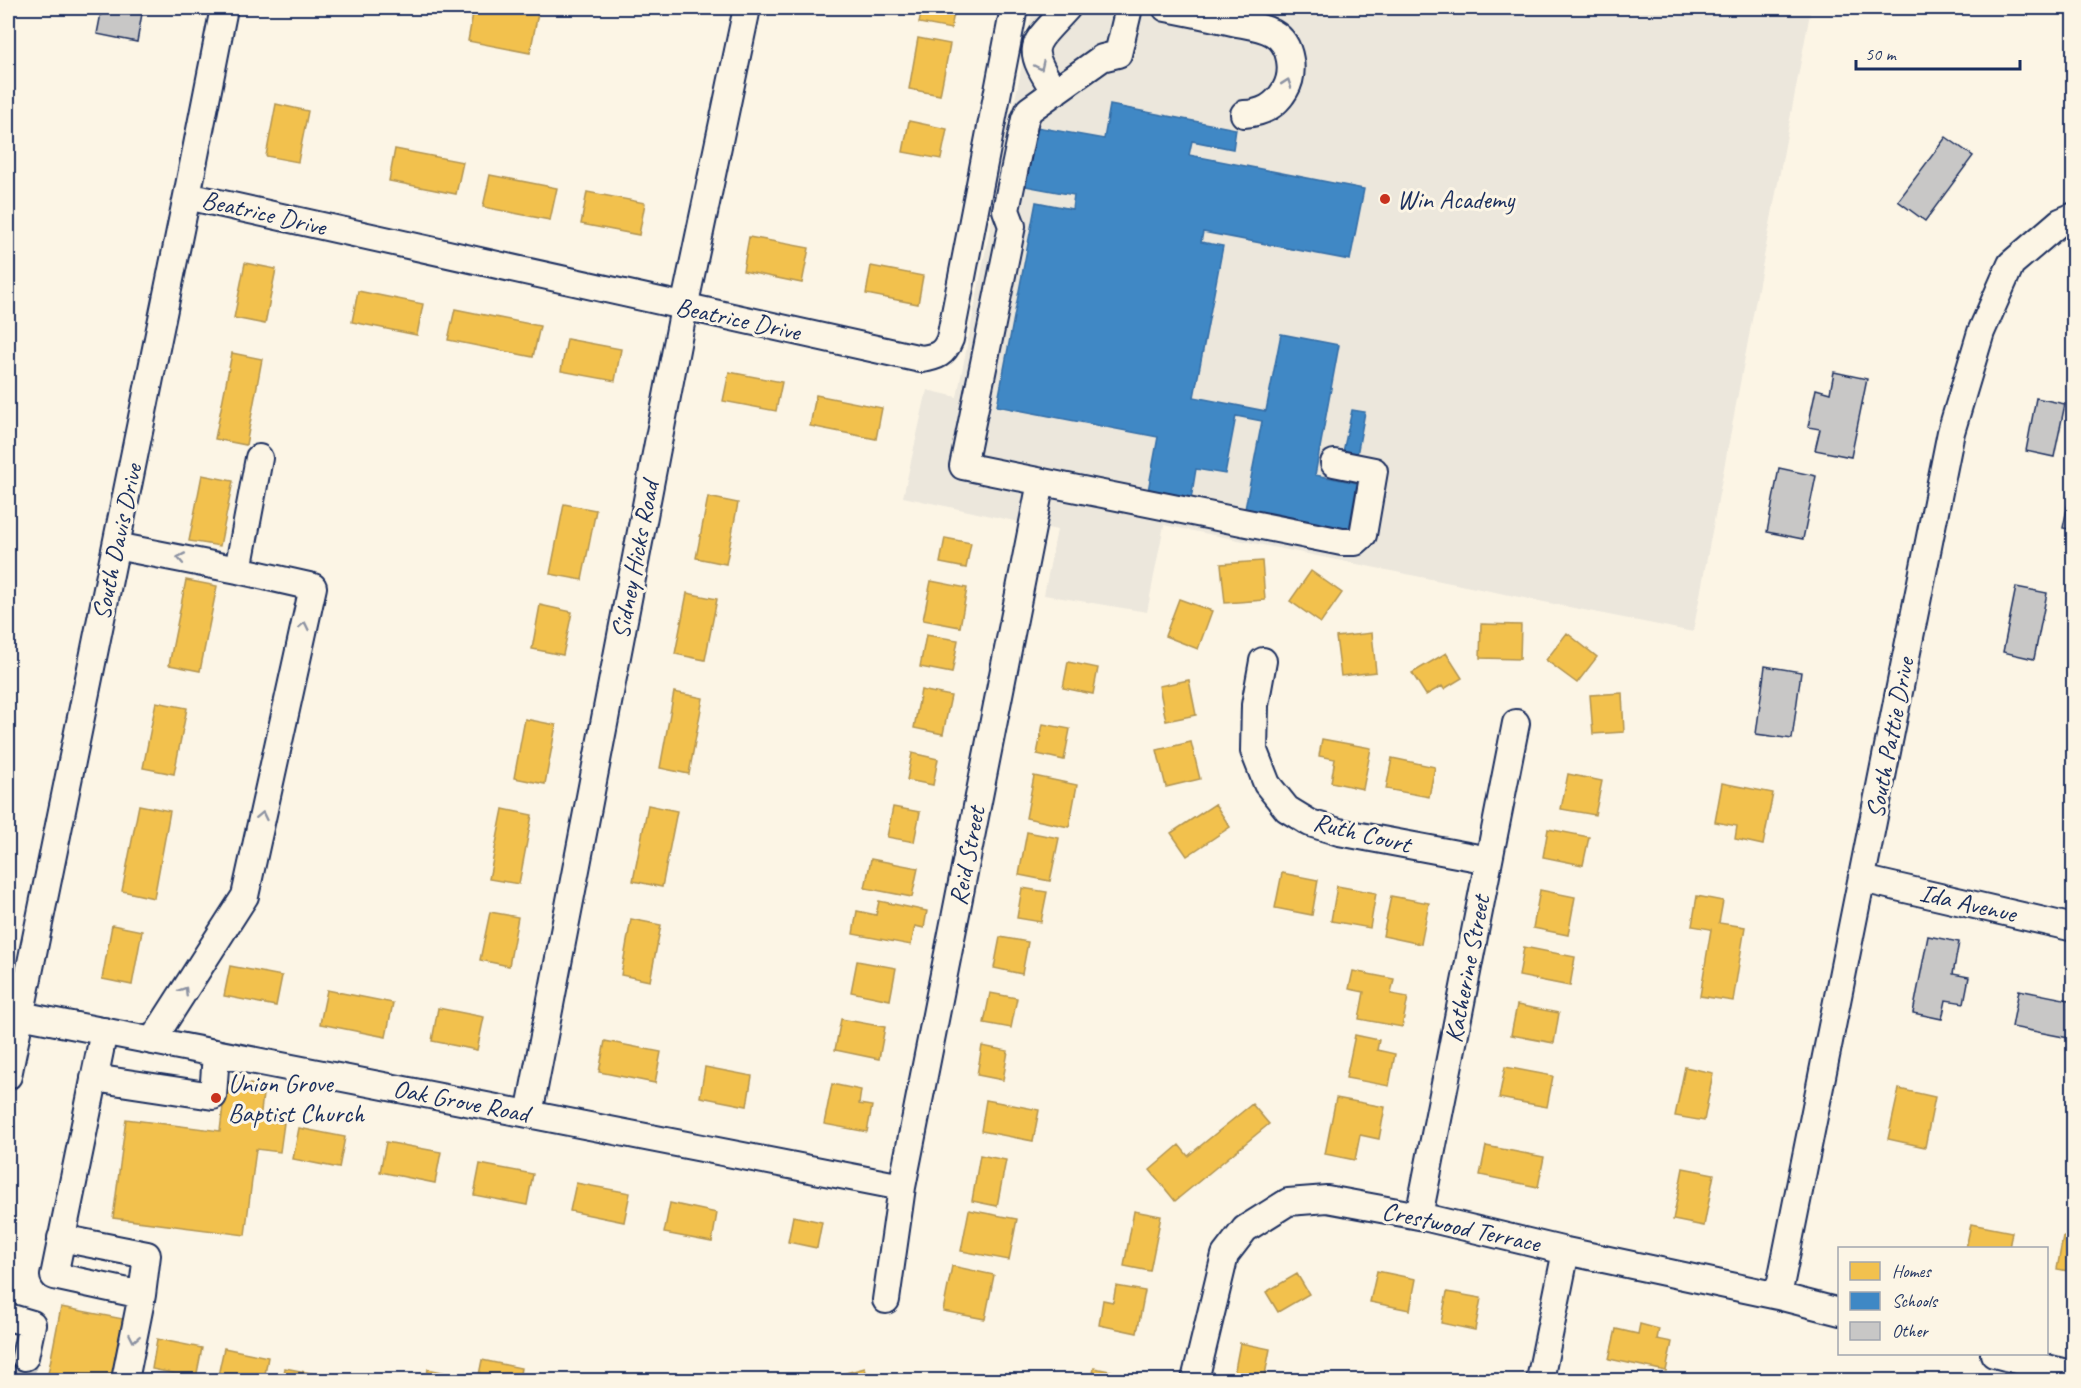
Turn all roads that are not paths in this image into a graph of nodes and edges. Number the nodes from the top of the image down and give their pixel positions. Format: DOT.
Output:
graph roads {
  1 [pos="224,8"];
  2 [pos="747,8"];
  3 [pos="1014,8"];
  4 [pos="1067,8"];
  5 [pos="1129,8"];
  6 [pos="1166,8"];
  7 [pos="1055,92"];
  8 [pos="1244,114"];
  9 [pos="187,196"];
  10 [pos="2073,216"];
  11 [pos="684,308"];
  12 [pos="259,458"];
  13 [pos="1334,463"];
  14 [pos="1041,482"];
  15 [pos="116,546"];
  16 [pos="238,570"];
  17 [pos="1263,661"];
  18 [pos="1516,723"];
  19 [pos="1489,860"];
  20 [pos="1862,879"];
  21 [pos="2073,928"];
  22 [pos="20,1015"];
  23 [pos="104,1031"];
  24 [pos="152,1041"];
  25 [pos="216,1053"];
  26 [pos="8,1076"];
  27 [pos="94,1078"];
  28 [pos="530,1114"];
  29 [pos="902,1187"];
  30 [pos="1419,1216"];
  31 [pos="61,1238"];
  32 [pos="1566,1251"];
  33 [pos="142,1295"];
  34 [pos="1778,1296"];
  35 [pos="886,1300"];
  36 [pos="1838,1312"];
  37 [pos="9,1325"];
  38 [pos="2001,1355"];
  39 [pos="26,1357"];
  40 [pos="2073,1375"];
  41 [pos="125,1380"];
  42 [pos="1195,1380"];
  43 [pos="1540,1380"];
  1 -- 9 [label="street, South Davis Drive"];
  2 -- 11 [label="street, Sidney Hicks Road"];
  3 -- 11 [label="street, Beatrice Drive"];
  4 -- 7 [label="street, one-way"];
  5 -- 7 [label="street"];
  8 -- 6 [label="street, one-way"];
  7 -- 14 [label="street"];
  9 -- 11 [label="street, Beatrice Drive"];
  9 -- 15 [label="street, South Davis Drive"];
  10 -- 20 [label="street, South Pattie Drive"];
  11 -- 28 [label="street, Sidney Hicks Road"];
  12 -- 16 [label="street"];
  13 -- 14 [label="street"];
  14 -- 29 [label="street, Reid Street"];
  16 -- 15 [label="street, one-way"];
  15 -- 22 [label="street, South Davis Drive"];
  24 -- 16 [label="street, one-way"];
  17 -- 19 [label="street, Ruth Court"];
  18 -- 19 [label="street, Katherine Street"];
  19 -- 30 [label="street, Katherine Street"];
  20 -- 21 [label="street, Ida Avenue"];
  20 -- 34 [label="street, South Pattie Drive"];
  22 -- 23 [label="street, Oak Grove Road"];
  22 -- 26 [label="street, South Davis Drive"];
  23 -- 24 [label="street, Oak Grove Road"];
  23 -- 27 [label="street"];
  24 -- 25 [label="street, Oak Grove Road"];
  25 -- 27 [label="street"];
  25 -- 28 [label="street, Oak Grove Road"];
  27 -- 31 [label="street"];
  28 -- 29 [label="street, Oak Grove Road"];
  29 -- 35 [label="street, Reid Street"];
  30 -- 32 [label="street, Crestwood Terrace"];
  30 -- 42 [label="street, Crestwood Terrace"];
  31 -- 33 [label="street"];
  31 -- 33 [label="street"];
  32 -- 34 [label="street, Crestwood Terrace"];
  32 -- 43 [label="street"];
  33 -- 41 [label="street, one-way"];
  34 -- 36 [label="street, Crestwood Terrace"];
  37 -- 39 [label="street"];
  38 -- 40 [label="street"];
}
